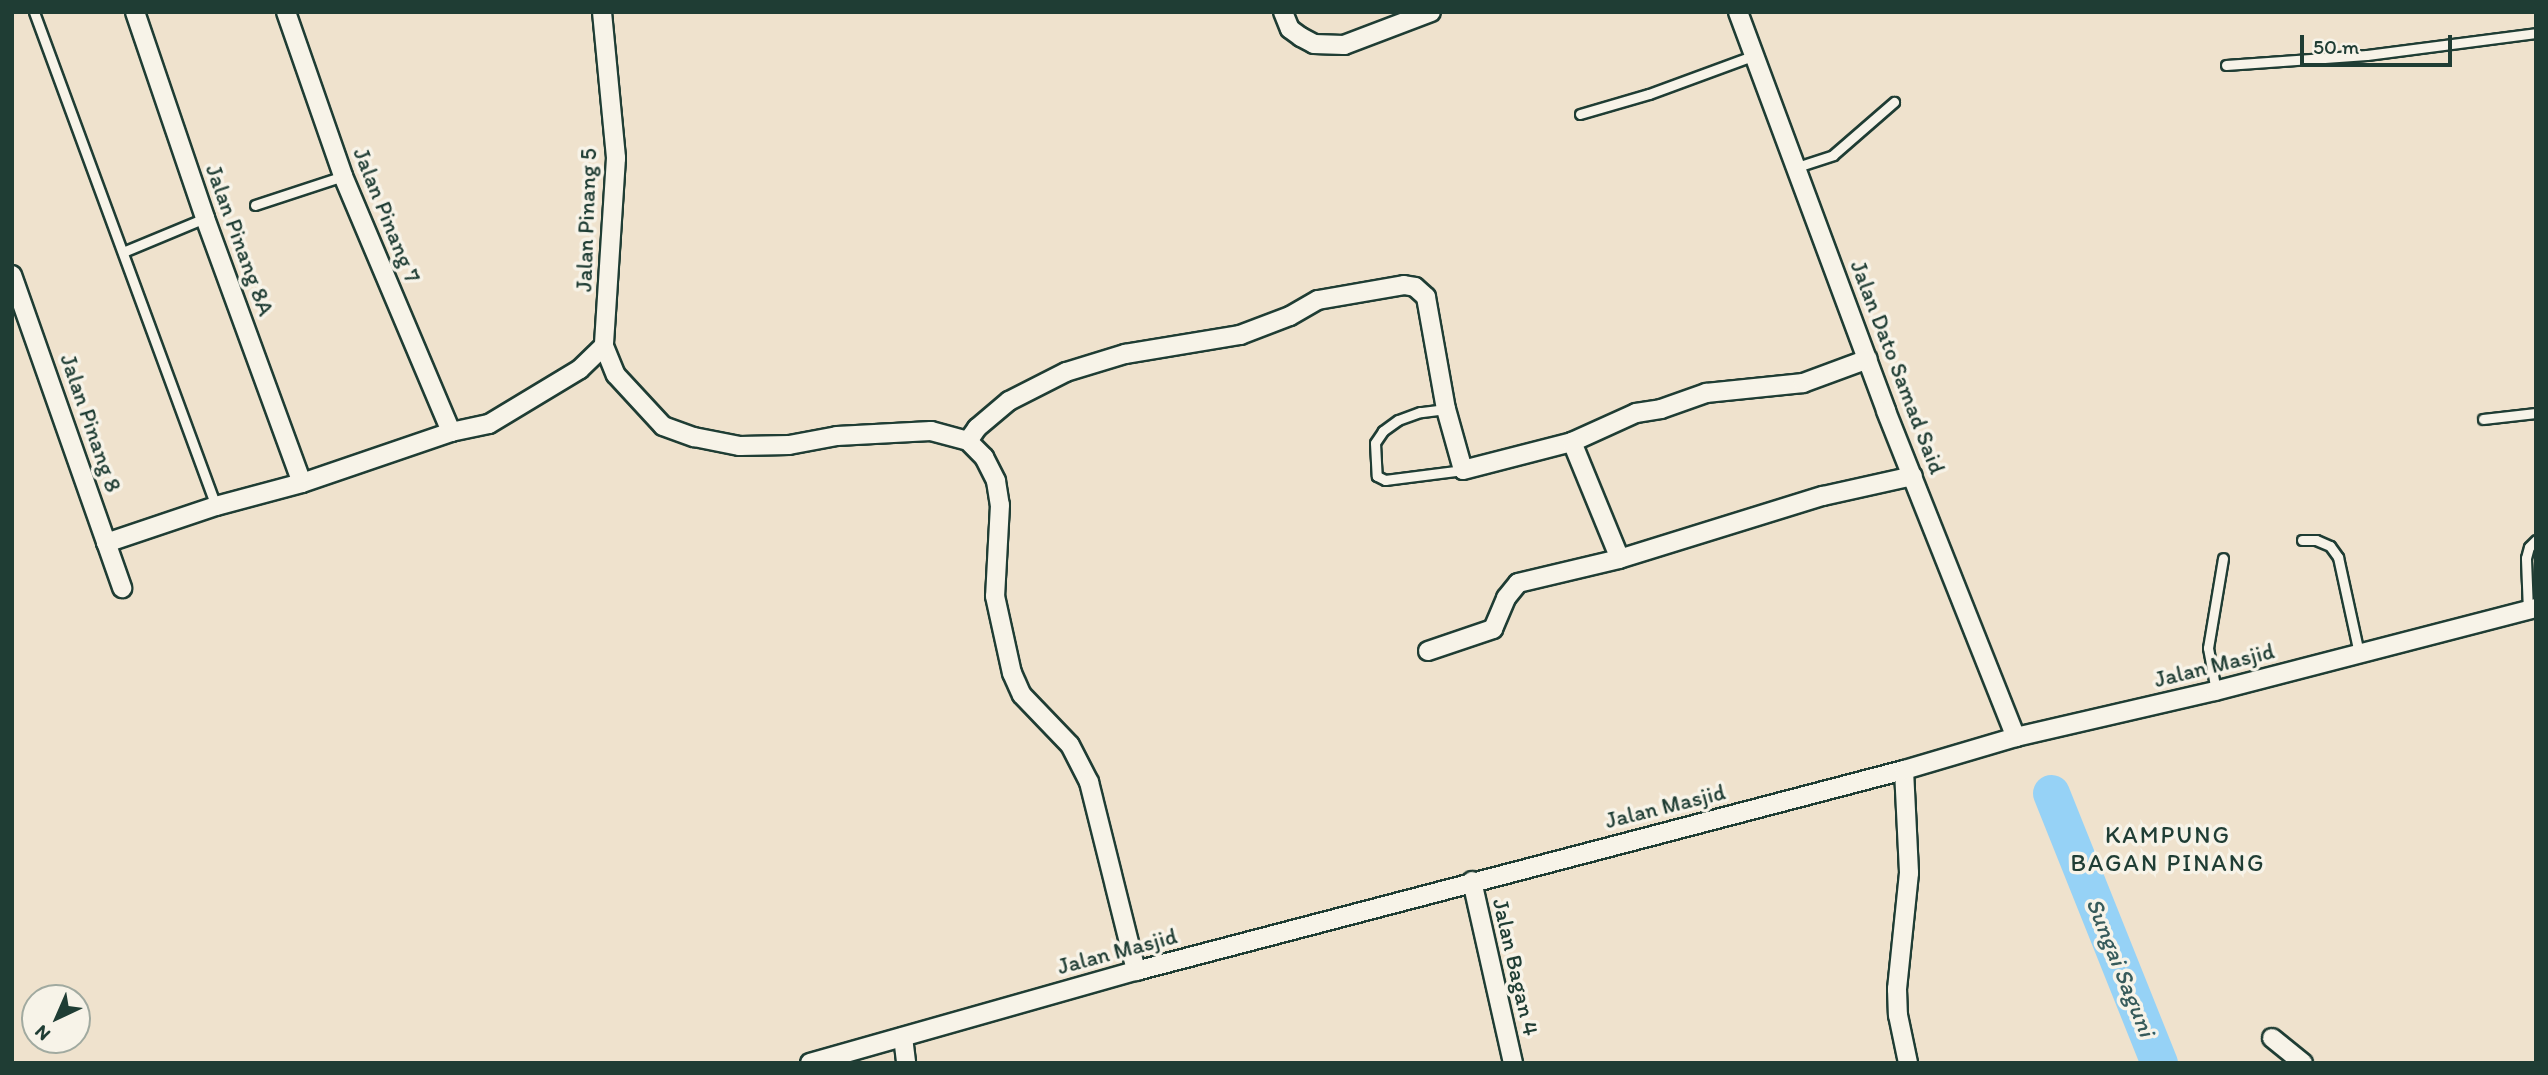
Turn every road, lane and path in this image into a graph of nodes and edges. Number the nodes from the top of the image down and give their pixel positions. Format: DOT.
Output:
graph roads {
  1 [pos="34,12"];
  2 [pos="135,12"];
  3 [pos="286,12"];
  4 [pos="602,12"];
  5 [pos="1283,12"];
  6 [pos="1431,12"];
  7 [pos="1738,12"];
  8 [pos="2536,33"];
  9 [pos="1755,55"];
  10 [pos="2225,65"];
  11 [pos="1894,102"];
  12 [pos="1580,114"];
  13 [pos="1797,167"];
  14 [pos="343,176"];
  15 [pos="254,205"];
  16 [pos="205,218"];
  17 [pos="123,252"];
  18 [pos="12,275"];
  19 [pos="604,346"];
  20 [pos="1868,359"];
  21 [pos="1446,409"];
  22 [pos="2536,413"];
  23 [pos="2483,419"];
  24 [pos="451,432"];
  25 [pos="968,440"];
  26 [pos="1572,442"];
  27 [pos="1463,470"];
  28 [pos="1913,476"];
  29 [pos="302,483"];
  30 [pos="216,506"];
  31 [pos="2302,540"];
  32 [pos="2536,540"];
  33 [pos="106,543"];
  34 [pos="2223,558"];
  35 [pos="1620,559"];
  36 [pos="122,588"];
  37 [pos="2532,610"];
  38 [pos="1428,651"];
  39 [pos="2359,653"];
  40 [pos="2216,691"];
  41 [pos="2016,737"];
  42 [pos="1904,770"];
  43 [pos="1472,881"];
  44 [pos="1136,971"];
  45 [pos="904,1037"];
  46 [pos="2272,1038"];
  47 [pos="810,1063"];
  48 [pos="906,1063"];
  49 [pos="1513,1063"];
  50 [pos="1908,1063"];
  51 [pos="2303,1063"];
  1 -- 17 [label="lane"];
  2 -- 16 [label="street, Jalan Pinang 8A"];
  3 -- 14 [label="street, Jalan Pinang 7"];
  4 -- 19 [label="street, Jalan Pinang 5"];
  5 -- 6 [label="street"];
  7 -- 9 [label="street, Jalan Dato Samad Said"];
  8 -- 10 [label="lane"];
  9 -- 12 [label="lane"];
  9 -- 13 [label="street, Jalan Dato Samad Said"];
  11 -- 13 [label="lane"];
  13 -- 20 [label="street, Jalan Dato Samad Said"];
  14 -- 15 [label="lane"];
  14 -- 24 [label="street, Jalan Pinang 7"];
  16 -- 17 [label="lane"];
  16 -- 29 [label="street, Jalan Pinang 8A"];
  17 -- 30 [label="lane"];
  18 -- 33 [label="street, Jalan Pinang 8"];
  19 -- 24 [label="street"];
  19 -- 25 [label="street"];
  20 -- 26 [label="street"];
  20 -- 28 [label="street, Jalan Dato Samad Said"];
  21 -- 25 [label="street"];
  21 -- 27 [label="street"];
  21 -- 27 [label="lane"];
  22 -- 23 [label="lane"];
  24 -- 29 [label="street"];
  25 -- 44 [label="street"];
  26 -- 27 [label="street"];
  26 -- 35 [label="street"];
  28 -- 35 [label="street"];
  28 -- 41 [label="street, Jalan Dato Samad Said"];
  29 -- 30 [label="street"];
  30 -- 33 [label="street"];
  31 -- 39 [label="lane"];
  32 -- 37 [label="lane"];
  33 -- 36 [label="street, Jalan Pinang 8"];
  34 -- 40 [label="lane"];
  35 -- 38 [label="street"];
  37 -- 39 [label="street, Jalan Masjid"];
  39 -- 40 [label="street, Jalan Masjid"];
  40 -- 41 [label="street, Jalan Masjid"];
  41 -- 42 [label="street, Jalan Masjid"];
  42 -- 43 [label="street, Jalan Masjid"];
  42 -- 50 [label="street"];
  43 -- 44 [label="street, Jalan Masjid"];
  43 -- 49 [label="street, Jalan Bagan 4"];
  44 -- 45 [label="street, Jalan Masjid"];
  45 -- 47 [label="street, Jalan Masjid"];
  45 -- 48 [label="street"];
  46 -- 51 [label="street"];
}
